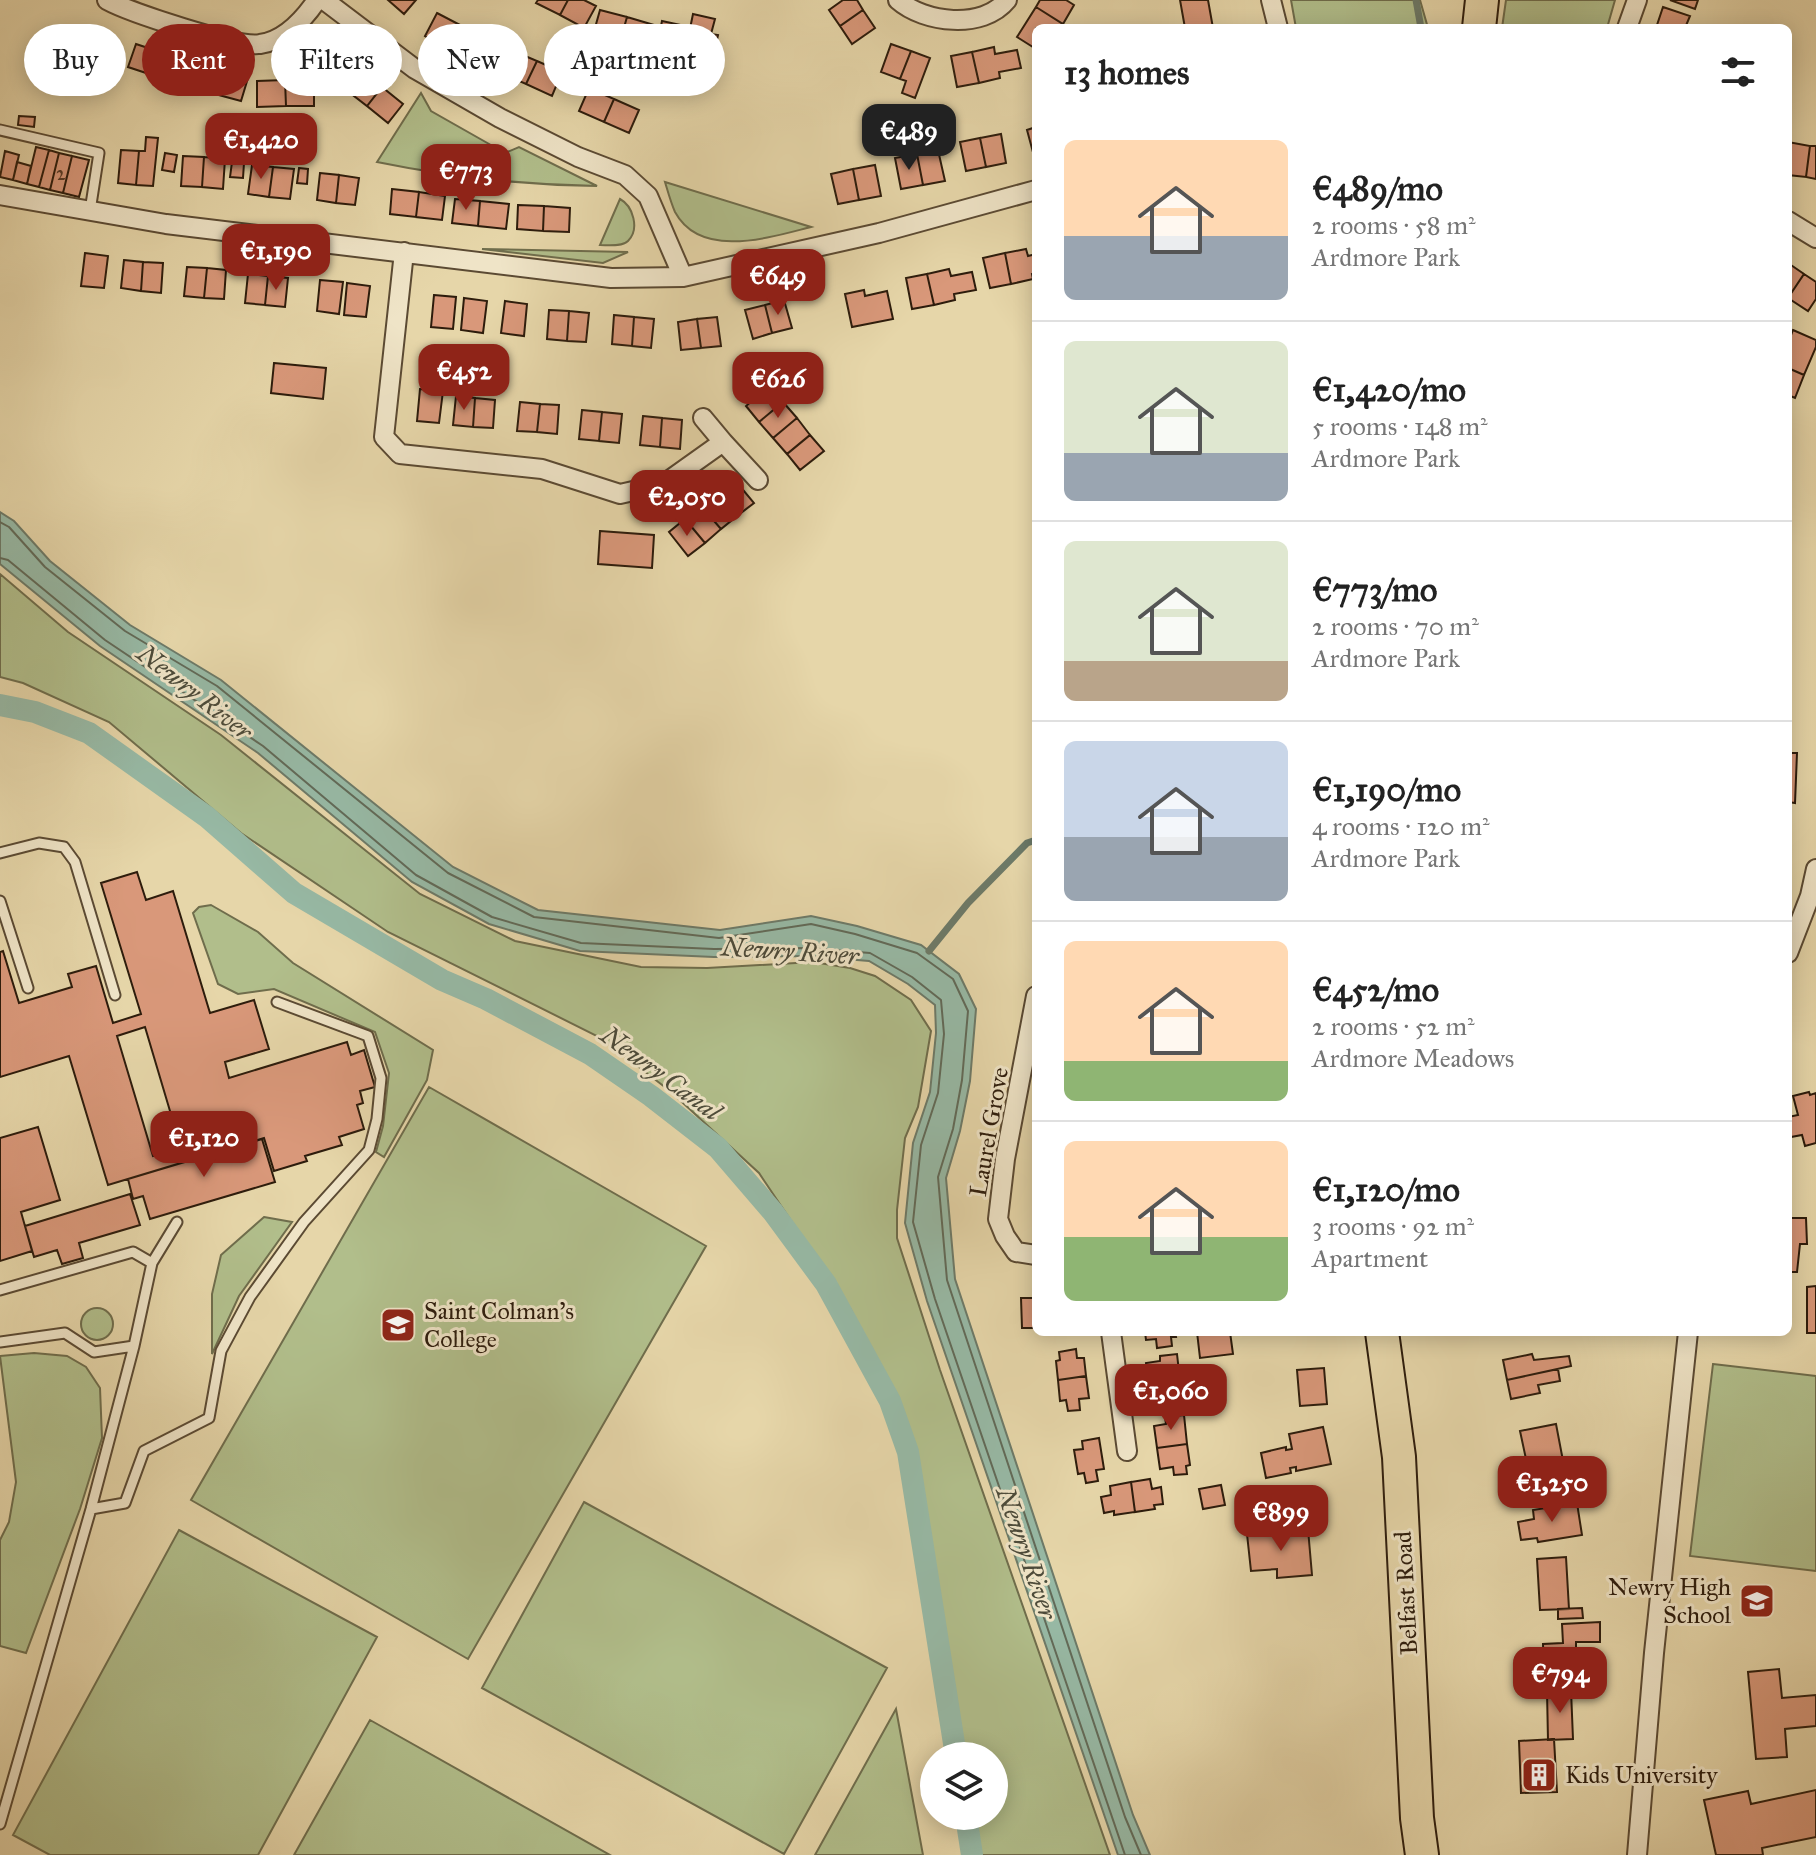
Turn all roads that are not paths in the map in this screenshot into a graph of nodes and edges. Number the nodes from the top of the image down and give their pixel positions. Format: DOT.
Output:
graph roads {
  1 [pos="107,0"];
  2 [pos="317,0"];
  3 [pos="324,0"];
  4 [pos="898,0"];
  5 [pos="1007,0"];
  6 [pos="1271,0"];
  7 [pos="1482,0"];
  8 [pos="1637,0"];
  9 [pos="1277,24"];
  10 [pos="1479,24"];
  11 [pos="1628,24"];
  12 [pos="0,130"];
  13 [pos="1032,191"];
  14 [pos="0,195"];
  15 [pos="90,212"];
  16 [pos="1792,223"];
  17 [pos="1816,238"];
  18 [pos="404,252"];
  19 [pos="683,277"];
  20 [pos="703,418"];
  21 [pos="723,442"];
  22 [pos="758,480"];
  23 [pos="0,853"];
  24 [pos="1816,869"];
  25 [pos="0,901"];
  26 [pos="12,939"];
  27 [pos="0,943"];
  28 [pos="1792,943"];
  29 [pos="28,988"];
  30 [pos="115,995"];
  31 [pos="277,1002"];
  32 [pos="1032,1017"];
  33 [pos="177,1222"];
  34 [pos="1032,1254"];
  35 [pos="152,1263"];
  36 [pos="0,1290"];
  37 [pos="1112,1336"];
  38 [pos="1383,1336"];
  39 [pos="1688,1336"];
  40 [pos="0,1342"];
  41 [pos="134,1346"];
  42 [pos="1127,1451"];
  43 [pos="91,1509"];
  44 [pos="0,1824"];
  45 [pos="1422,1855"];
  46 [pos="1637,1855"];
  1 -- 2 [label="street"];
  3 -- 19 [label="street"];
  4 -- 5 [label="street"];
  6 -- 9 [label="street"];
  7 -- 10 [label="highway"];
  8 -- 11 [label="street"];
  12 -- 15 [label="lane"];
  13 -- 19 [label="street"];
  14 -- 15 [label="street"];
  15 -- 18 [label="street"];
  16 -- 17 [label="street"];
  18 -- 19 [label="street"];
  18 -- 21 [label="street"];
  20 -- 21 [label="street"];
  21 -- 22 [label="street"];
  23 -- 30 [label="lane"];
  24 -- 28 [label="street"];
  25 -- 26 [label="lane"];
  26 -- 27 [label="lane"];
  26 -- 29 [label="lane"];
  31 -- 43 [label="lane"];
  32 -- 34 [label="street, Laurel Grove"];
  33 -- 35 [label="lane"];
  35 -- 36 [label="lane"];
  35 -- 41 [label="lane"];
  37 -- 42 [label="street"];
  38 -- 45 [label="highway, Belfast Road"];
  39 -- 46 [label="street"];
  40 -- 41 [label="lane"];
  41 -- 43 [label="lane"];
  43 -- 44 [label="lane"];
}
